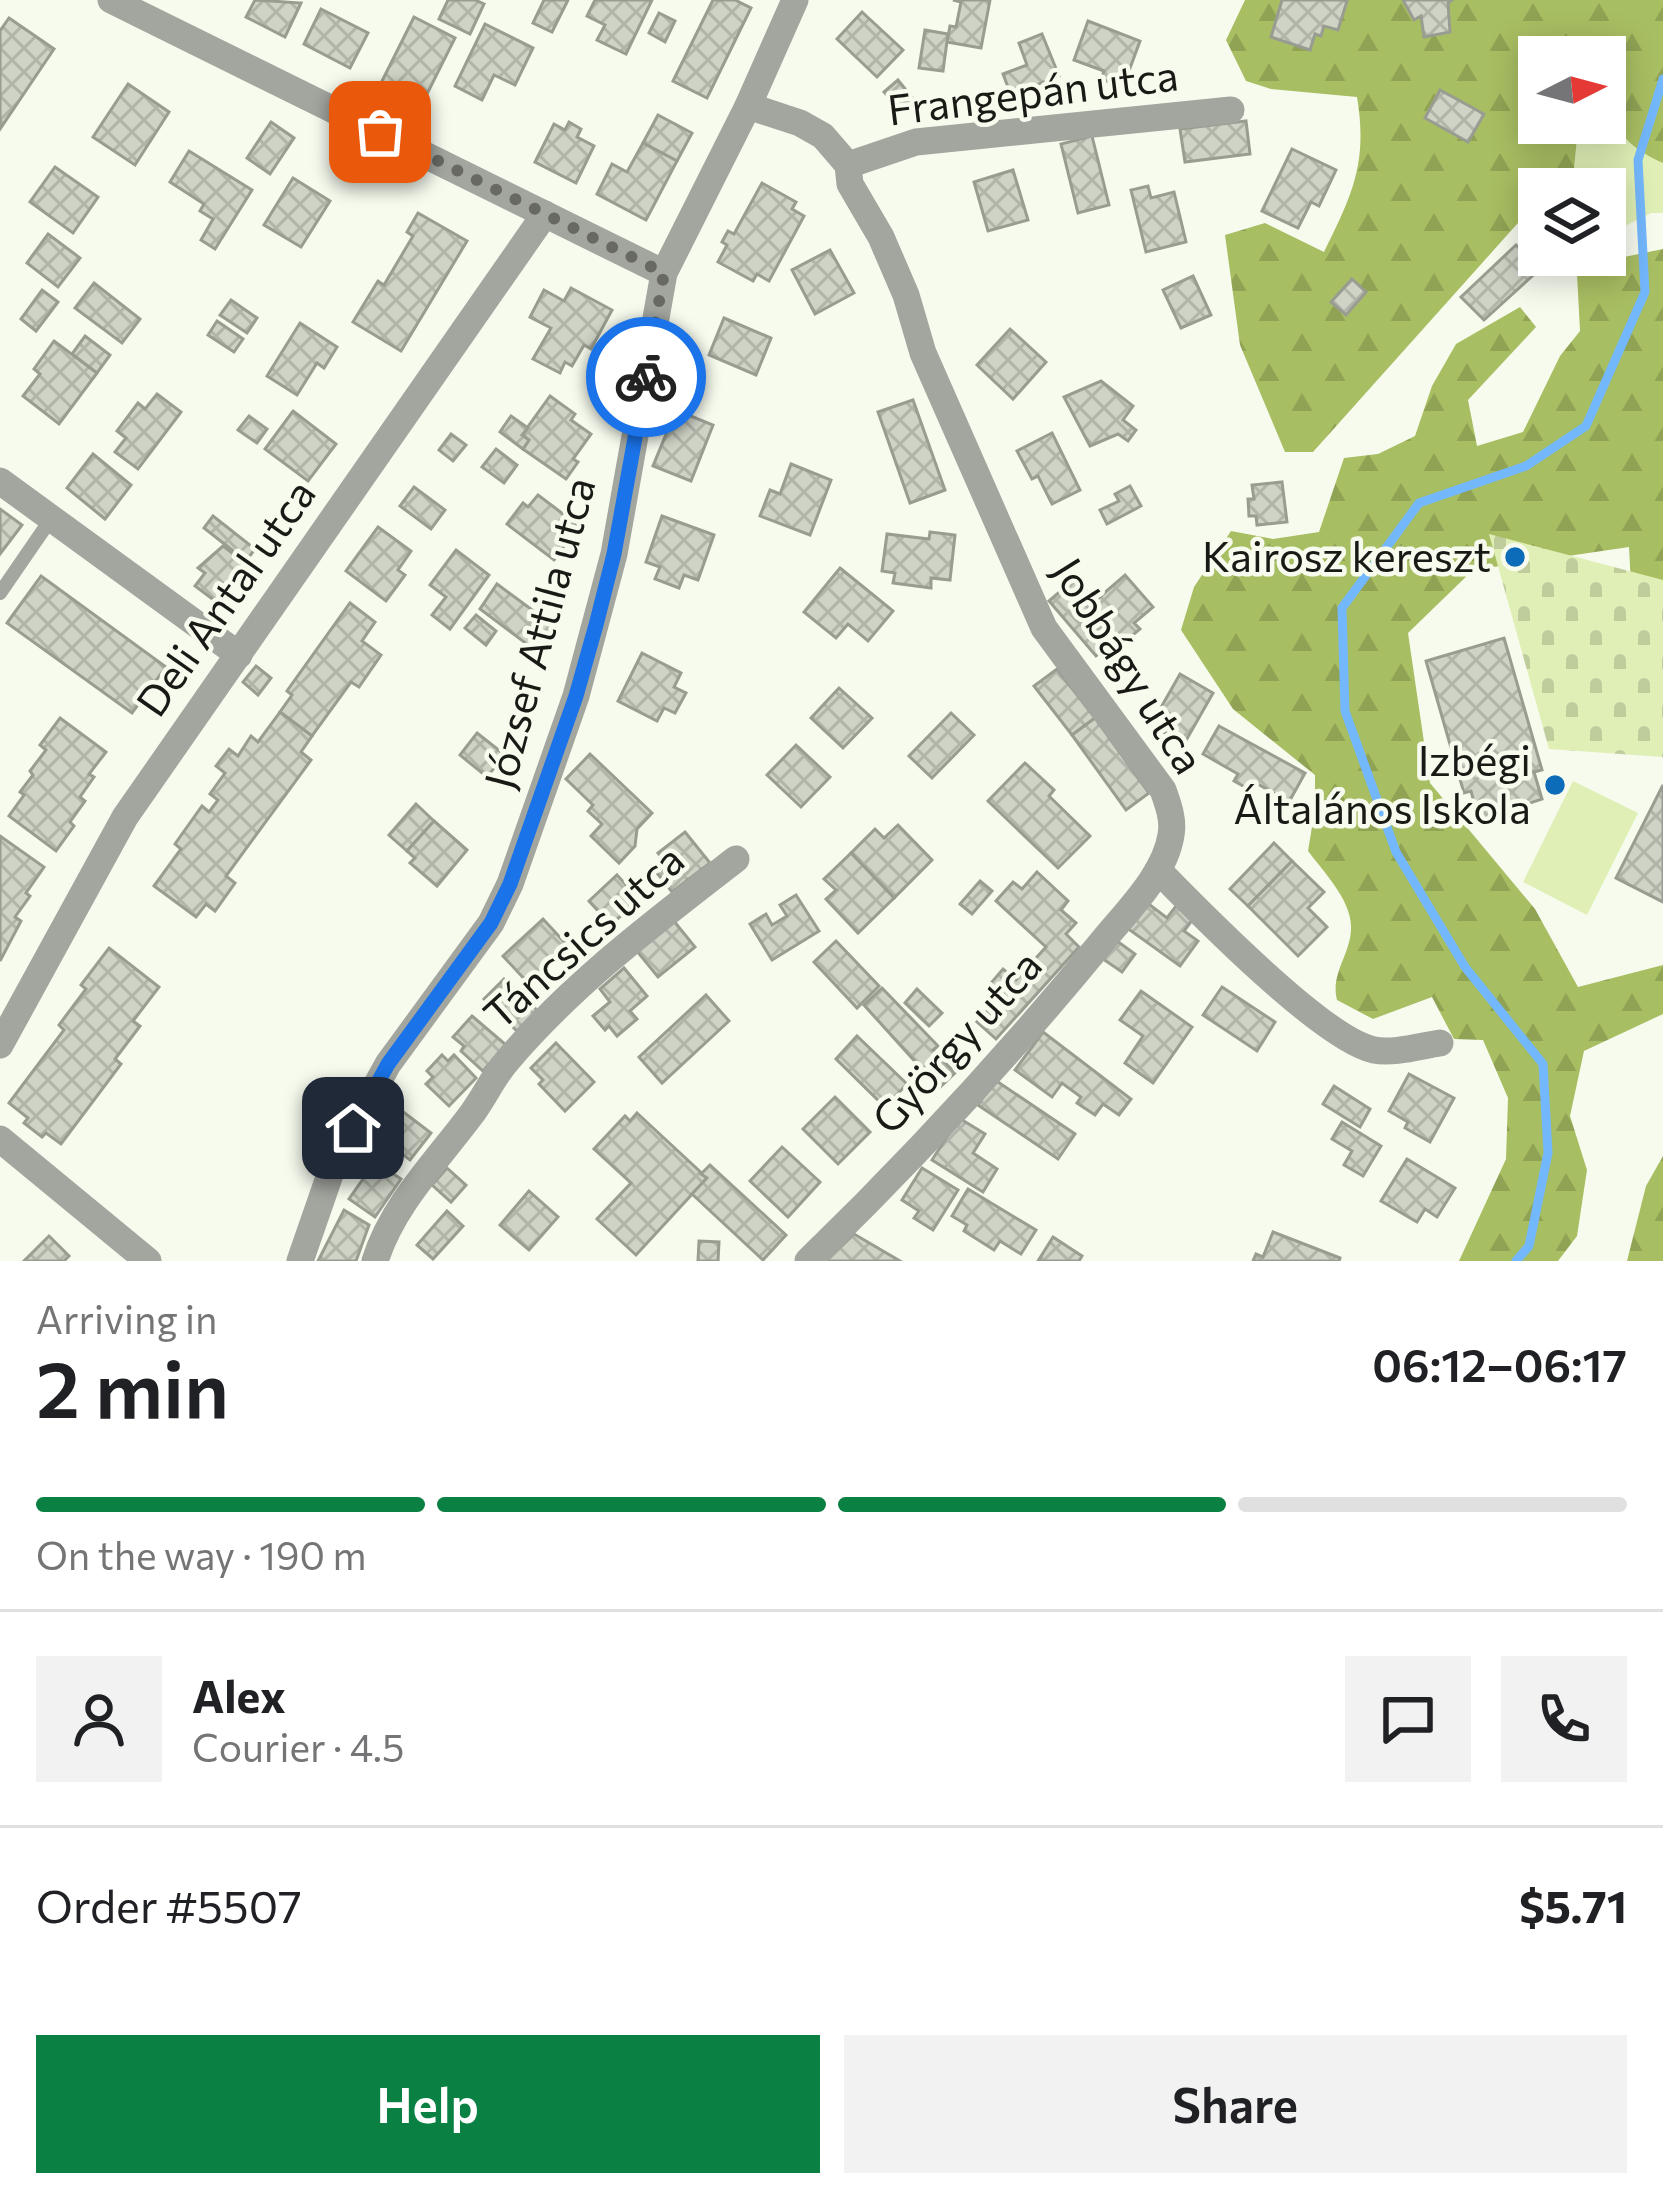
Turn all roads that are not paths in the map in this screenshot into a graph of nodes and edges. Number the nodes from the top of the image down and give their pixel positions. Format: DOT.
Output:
graph roads {
  1 [pos="111,0"];
  2 [pos="796,0"];
  3 [pos="748,106"];
  4 [pos="1231,110"];
  5 [pos="848,165"];
  6 [pos="545,214"];
  7 [pos="664,273"];
  8 [pos="0,481"];
  9 [pos="53,516"];
  10 [pos="0,593"];
  11 [pos="239,655"];
  12 [pos="736,859"];
  13 [pos="1158,870"];
  14 [pos="1440,1043"];
  15 [pos="0,1045"];
  16 [pos="0,1139"];
  17 [pos="148,1261"];
  18 [pos="300,1261"];
  19 [pos="375,1261"];
  20 [pos="808,1261"];
  1 -- 6 [label="street"];
  2 -- 3 [label="street, József Attila utca"];
  3 -- 5 [label="street, Jobbágy utca"];
  3 -- 7 [label="street, József Attila utca"];
  4 -- 5 [label="street, Frangepán utca"];
  5 -- 13 [label="street, Jobbágy utca"];
  6 -- 7 [label="street"];
  6 -- 11 [label="street, Deli Antal utca"];
  7 -- 18 [label="street, József Attila utca"];
  8 -- 9 [label="street"];
  9 -- 10 [label="lane"];
  9 -- 11 [label="street"];
  11 -- 15 [label="street, Deli Antal utca"];
  12 -- 19 [label="street, Táncsics utca"];
  13 -- 14 [label="street"];
  13 -- 20 [label="street, György utca"];
  16 -- 17 [label="street"];
}
